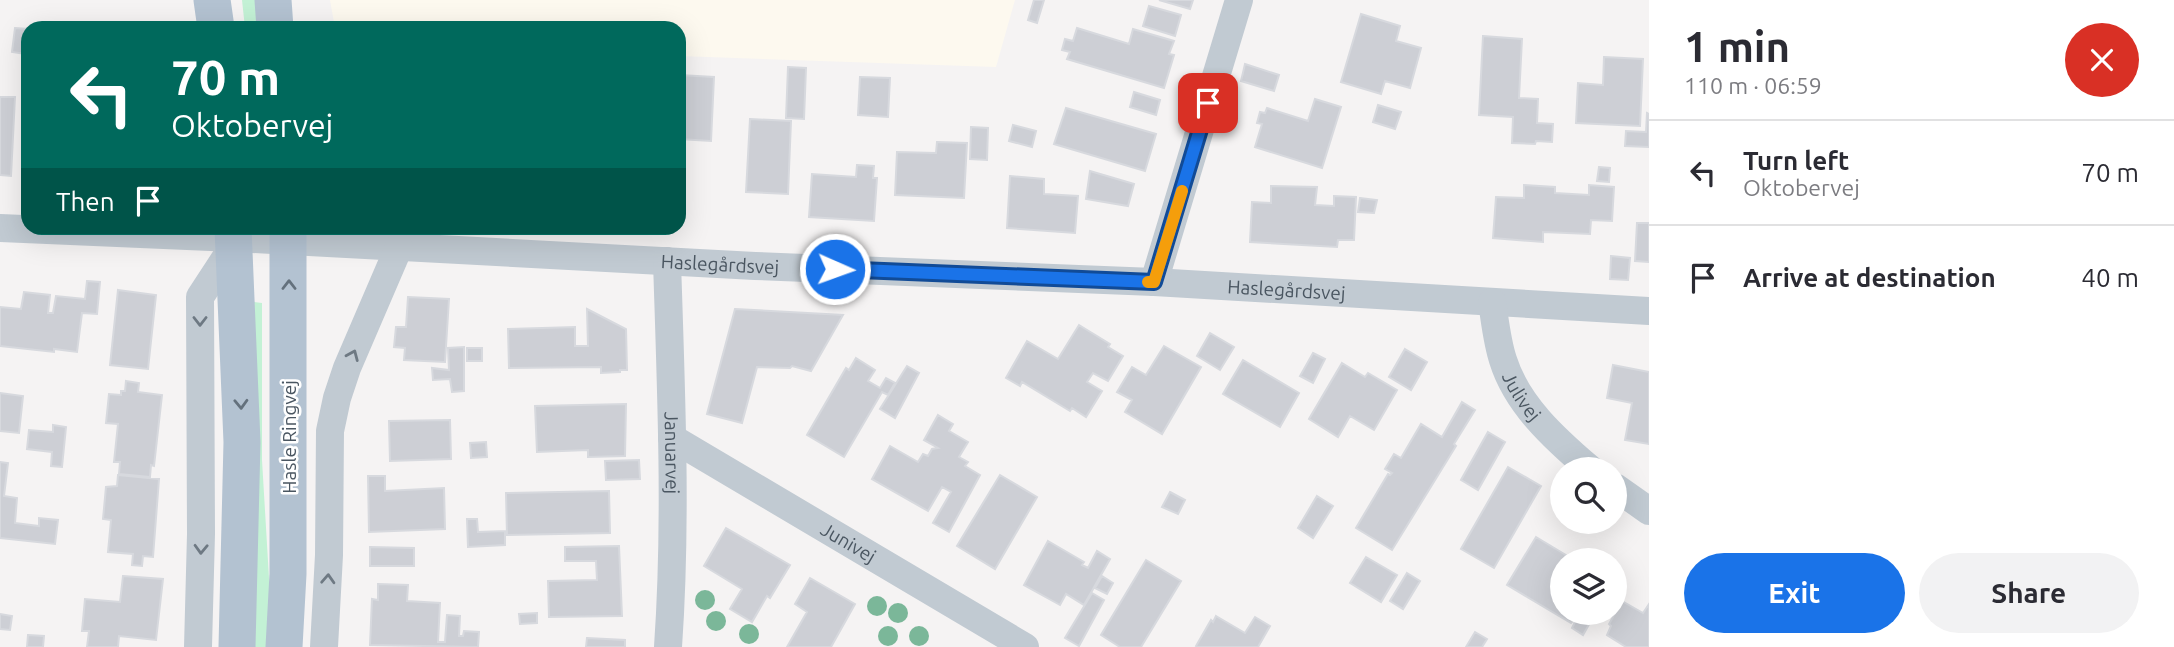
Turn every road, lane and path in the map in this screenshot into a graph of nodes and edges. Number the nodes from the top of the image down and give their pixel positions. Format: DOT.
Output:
graph roads {
  1 [pos="212,0"];
  2 [pos="273,0"];
  3 [pos="1239,0"];
  4 [pos="215,21"];
  5 [pos="274,21"];
  6 [pos="0,228"];
  7 [pos="21,228"];
  8 [pos="234,235"];
  9 [pos="234,235"];
  10 [pos="289,235"];
  11 [pos="297,235"];
  12 [pos="399,247"];
  13 [pos="667,261"];
  14 [pos="1154,282"];
  15 [pos="1492,302"];
  16 [pos="1649,311"];
  17 [pos="672,438"];
  18 [pos="1577,457"];
  19 [pos="1627,496"];
  20 [pos="1649,510"];
  21 [pos="198,647"];
  22 [pos="237,647"];
  23 [pos="284,647"];
  24 [pos="324,647"];
  25 [pos="668,647"];
  26 [pos="1025,647"];
  1 -- 4 [label="main road"];
  2 -- 5 [label="main road"];
  3 -- 14 [label="street"];
  6 -- 7 [label="street, Haslegårdsvej"];
  8 -- 21 [label="street, one-way"];
  9 -- 22 [label="main road, one-way"];
  23 -- 10 [label="main road, Hasle Ringvej, one-way"];
  11 -- 12 [label="street, Haslegårdsvej"];
  12 -- 13 [label="street, Haslegårdsvej"];
  24 -- 12 [label="street, one-way"];
  13 -- 14 [label="street, Haslegårdsvej"];
  13 -- 17 [label="street, Januarvej"];
  14 -- 15 [label="street, Haslegårdsvej"];
  15 -- 16 [label="street, Haslegårdsvej"];
  15 -- 18 [label="street, Julivej"];
  17 -- 25 [label="street, Januarvej"];
  17 -- 26 [label="street, Junivej"];
  19 -- 20 [label="street"];
}
